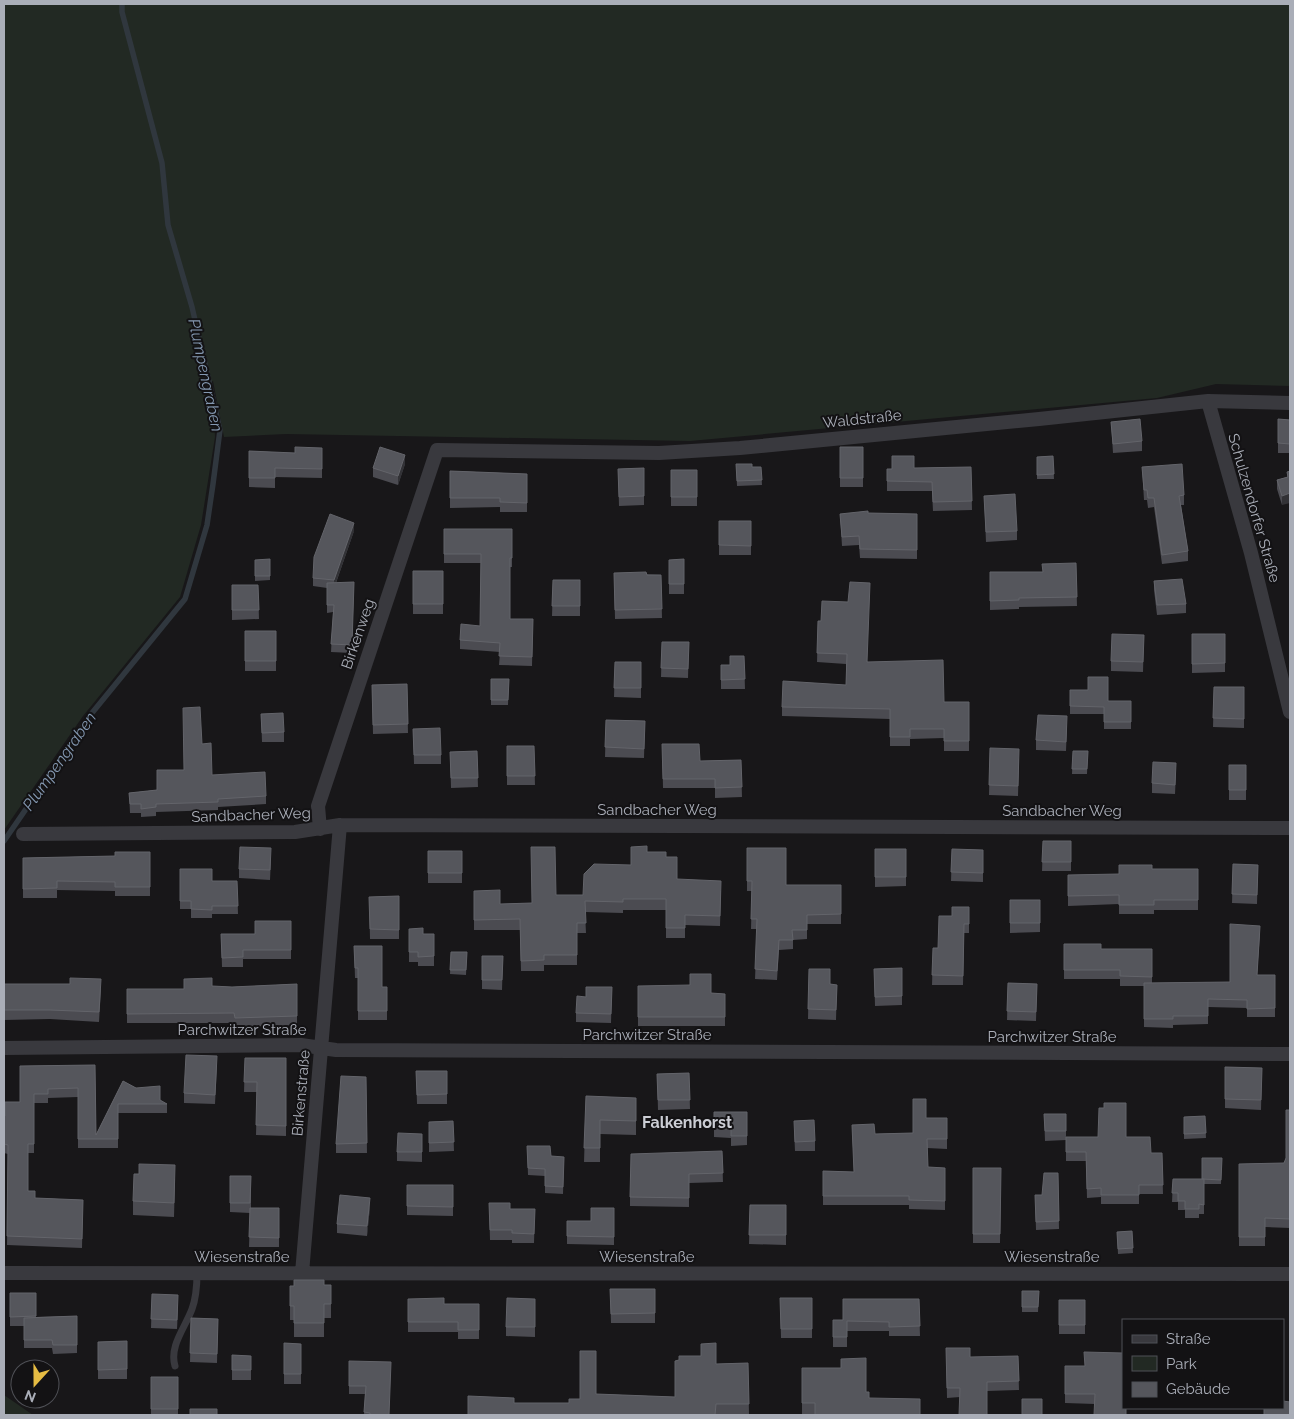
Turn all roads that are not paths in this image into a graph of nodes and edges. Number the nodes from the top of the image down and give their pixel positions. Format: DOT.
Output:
graph roads {
  1 [pos="1208,401"];
  2 [pos="1290,403"];
  3 [pos="436,450"];
  4 [pos="1290,712"];
  5 [pos="340,826"];
  6 [pos="320,828"];
  7 [pos="1290,828"];
  8 [pos="23,834"];
  9 [pos="322,1047"];
  10 [pos="4,1048"];
  11 [pos="1290,1054"];
  12 [pos="4,1273"];
  13 [pos="198,1273"];
  14 [pos="302,1273"];
  15 [pos="1290,1274"];
  16 [pos="175,1366"];
  1 -- 2 [label="street, Waldstraße"];
  1 -- 3 [label="street, Waldstraße"];
  1 -- 4 [label="street, Schulzendorfer Straße"];
  3 -- 6 [label="street, Birkenweg"];
  5 -- 6 [label="street, Sandbacher Weg"];
  5 -- 7 [label="street, Sandbacher Weg"];
  5 -- 9 [label="street, Birkenstraße"];
  6 -- 8 [label="street, Sandbacher Weg"];
  9 -- 10 [label="street, Parchwitzer Straße"];
  9 -- 11 [label="street, Parchwitzer Straße"];
  9 -- 14 [label="street, Birkenstraße"];
  12 -- 13 [label="street, Wiesenstraße"];
  13 -- 14 [label="street, Wiesenstraße"];
  13 -- 16 [label="lane"];
  14 -- 15 [label="street, Wiesenstraße"];
}
